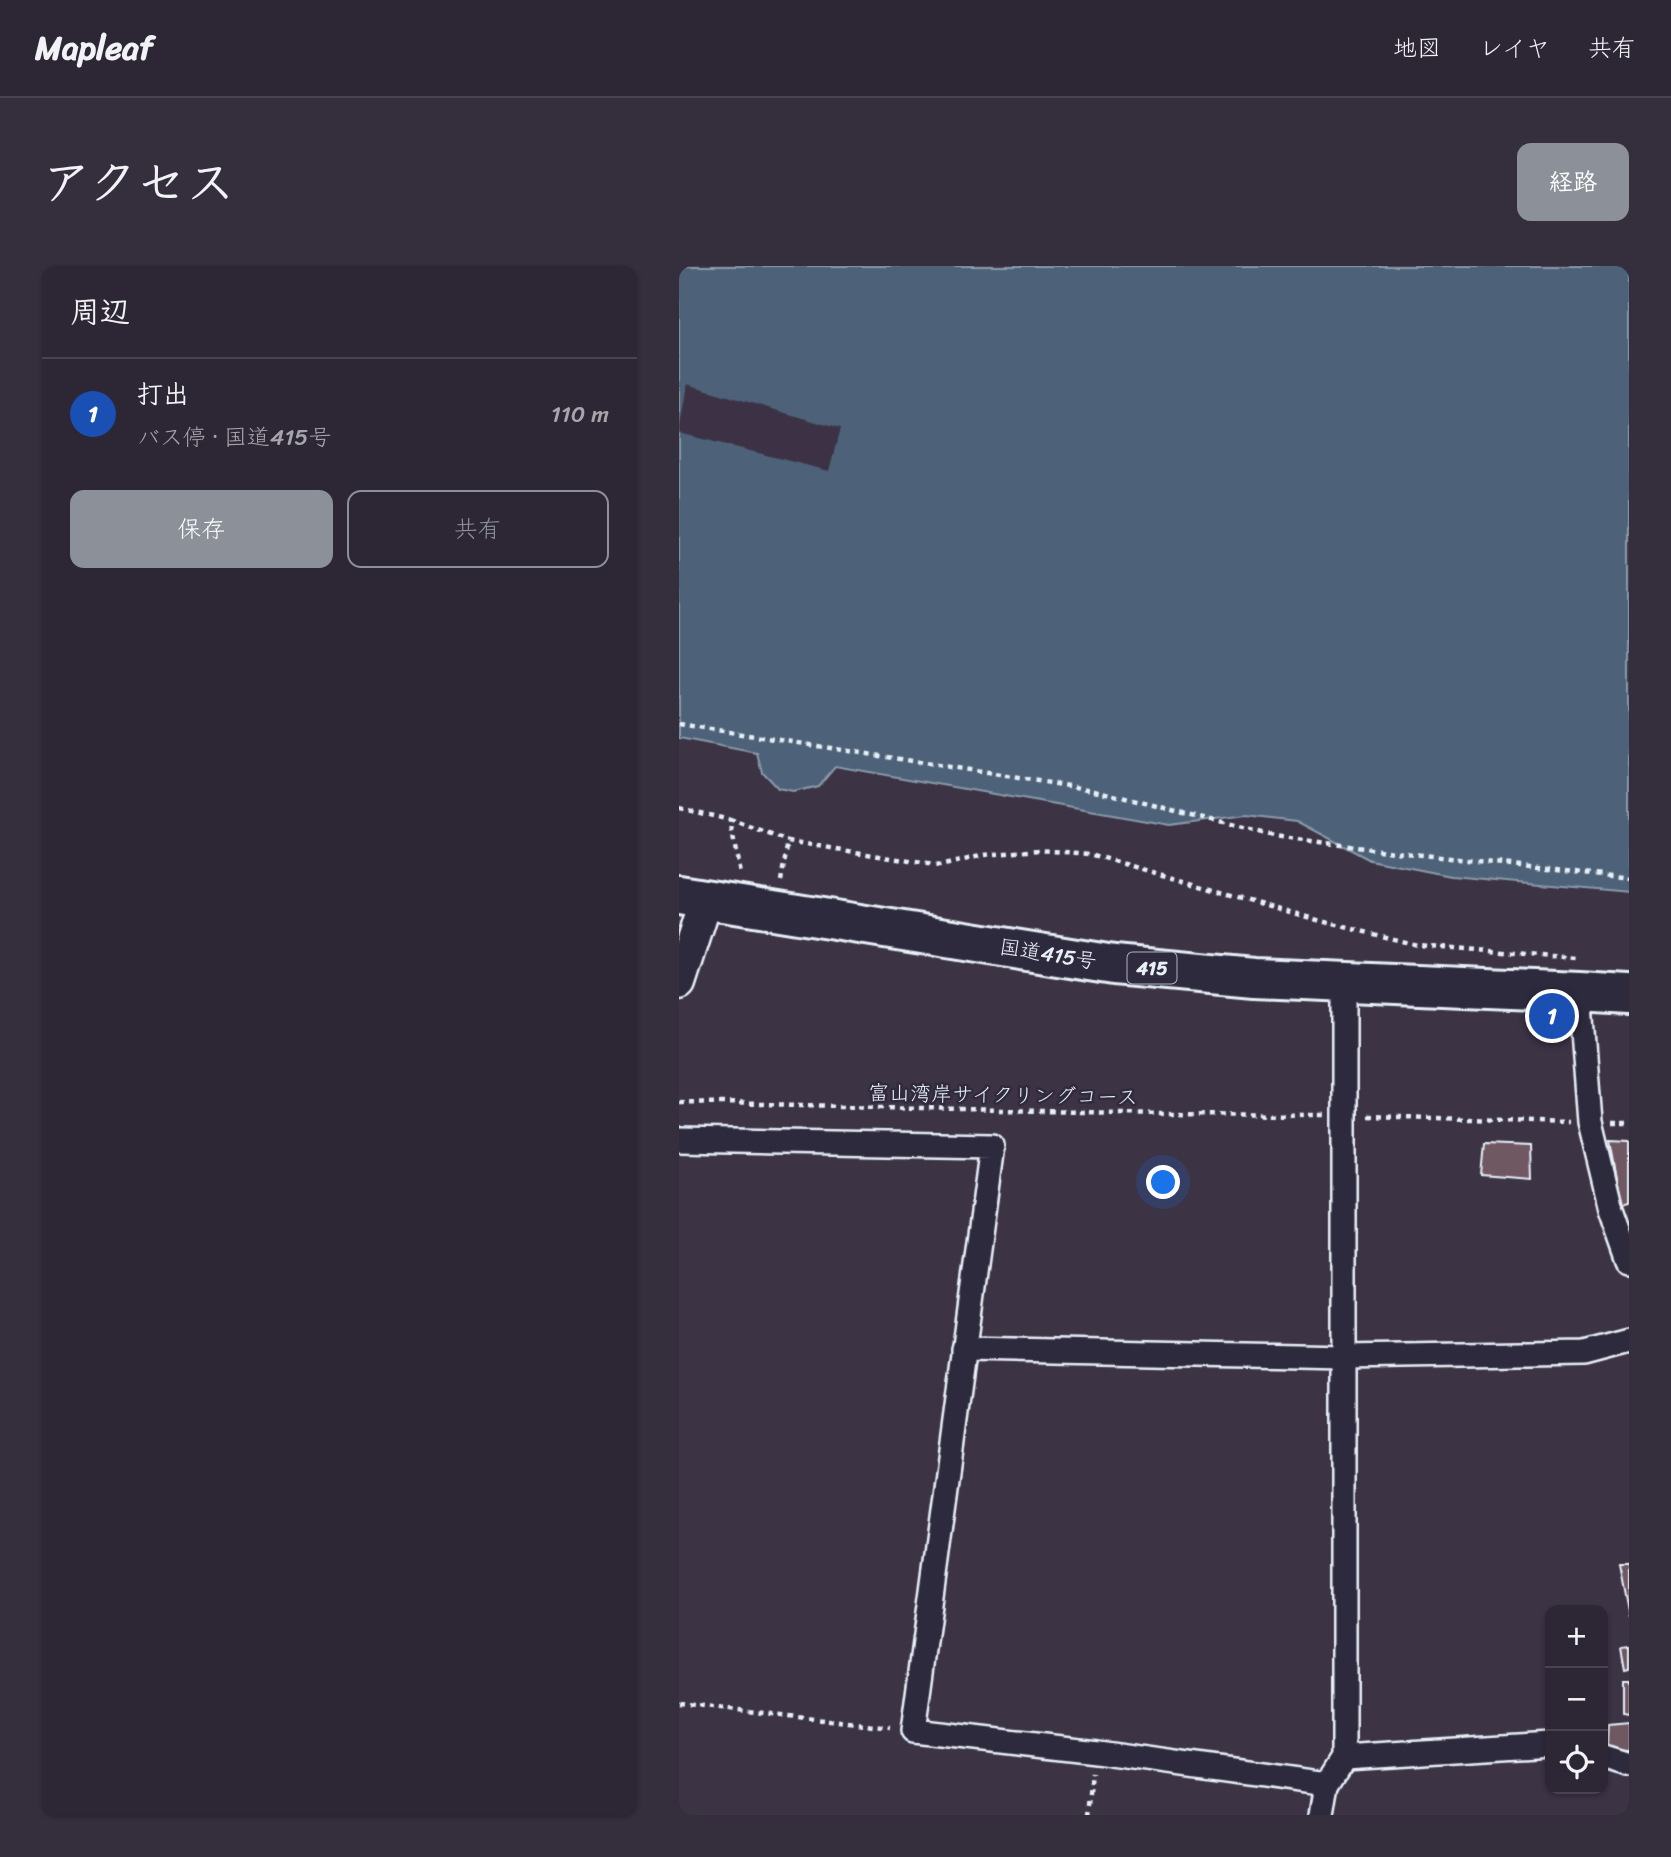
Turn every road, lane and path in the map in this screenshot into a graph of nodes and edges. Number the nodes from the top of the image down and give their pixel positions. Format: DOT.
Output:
graph roads {
  1 [pos="679,724"];
  2 [pos="679,808"];
  3 [pos="730,820"];
  4 [pos="787,841"];
  5 [pos="1629,878"];
  6 [pos="692,898"];
  7 [pos="761,909"];
  8 [pos="1578,975"];
  9 [pos="679,983"];
  10 [pos="1344,983"];
  11 [pos="1629,995"];
  12 [pos="679,1102"];
  13 [pos="1327,1115"];
  14 [pos="1359,1116"];
  15 [pos="1579,1122"];
  16 [pos="679,1140"];
  17 [pos="1629,1260"];
  18 [pos="1629,1341"];
  19 [pos="964,1349"];
  20 [pos="1345,1357"];
  21 [pos="679,1703"];
  22 [pos="913,1731"];
  23 [pos="1545,1744"];
  24 [pos="1096,1752"];
  25 [pos="1344,1757"];
  26 [pos="1608,1759"];
  27 [pos="1629,1765"];
  28 [pos="1327,1784"];
  29 [pos="1089,1815"];
  30 [pos="1322,1815"];
  1 -- 5 [label="path"];
  2 -- 3 [label="path"];
  3 -- 4 [label="path"];
  3 -- 7 [label="path"];
  4 -- 7 [label="path"];
  4 -- 8 [label="path"];
  6 -- 7 [label="highway, 国道415号 / 415"];
  6 -- 9 [label="street"];
  7 -- 10 [label="highway, 国道415号 / 415"];
  8 -- 10 [label="highway, 国道415号 / 415"];
  8 -- 11 [label="highway, 国道415号 / 415"];
  8 -- 17 [label="street"];
  10 -- 20 [label="street"];
  12 -- 13 [label="path, 富山湾岸サイクリングコース"];
  14 -- 15 [label="path"];
  16 -- 19 [label="street"];
  18 -- 20 [label="street"];
  19 -- 20 [label="street"];
  19 -- 22 [label="street"];
  20 -- 25 [label="street"];
  21 -- 22 [label="path"];
  22 -- 24 [label="street"];
  23 -- 25 [label="street"];
  24 -- 28 [label="street"];
  24 -- 29 [label="path"];
  25 -- 28 [label="street"];
  26 -- 27 [label="street"];
  28 -- 30 [label="street"];
}
